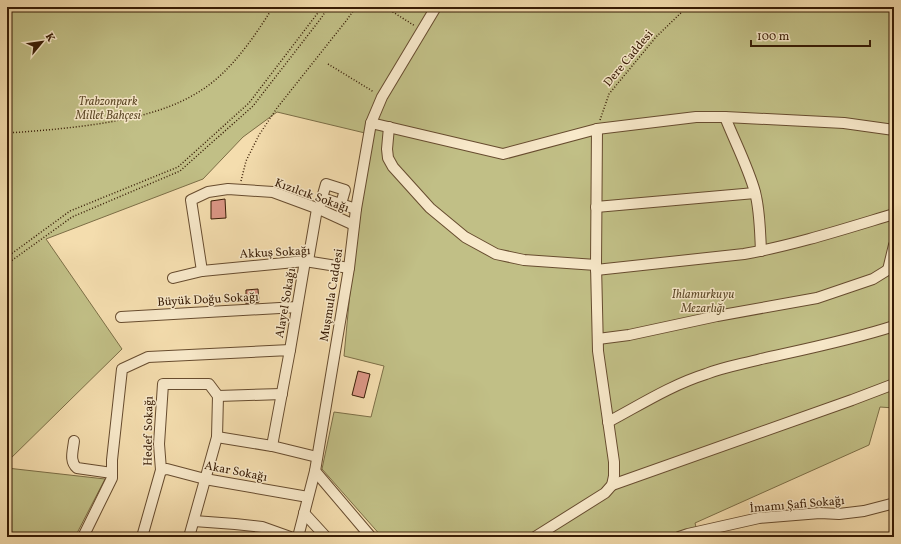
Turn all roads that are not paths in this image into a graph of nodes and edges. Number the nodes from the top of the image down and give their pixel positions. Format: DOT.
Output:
graph roads {
  1 [pos="436,7"];
  2 [pos="725,117"];
  3 [pos="371,123"];
  4 [pos="389,127"];
  5 [pos="597,129"];
  6 [pos="894,130"];
  7 [pos="755,193"];
  8 [pos="322,198"];
  9 [pos="341,204"];
  10 [pos="596,207"];
  11 [pos="318,209"];
  12 [pos="356,209"];
  13 [pos="894,214"];
  14 [pos="354,224"];
  15 [pos="894,245"];
  16 [pos="761,251"];
  17 [pos="307,261"];
  18 [pos="596,267"];
  19 [pos="349,268"];
  20 [pos="891,268"];
  21 [pos="202,271"];
  22 [pos="173,278"];
  23 [pos="297,307"];
  24 [pos="121,317"];
  25 [pos="894,326"];
  26 [pos="598,339"];
  27 [pos="290,350"];
  28 [pos="894,384"];
  29 [pos="282,394"];
  30 [pos="218,396"];
  31 [pos="608,422"];
  32 [pos="217,437"];
  33 [pos="74,441"];
  34 [pos="272,446"];
  35 [pos="317,457"];
  36 [pos="161,470"];
  37 [pos="314,471"];
  38 [pos="112,473"];
  39 [pos="205,479"];
  40 [pos="612,485"];
  41 [pos="308,497"];
  42 [pos="894,504"];
  43 [pos="304,513"];
  44 [pos="194,521"];
  45 [pos="83,537"];
  46 [pos="142,537"];
  47 [pos="189,537"];
  48 [pos="290,537"];
  49 [pos="298,537"];
  50 [pos="326,537"];
  51 [pos="371,537"];
  52 [pos="535,537"];
  53 [pos="679,537"];
  1 -- 3 [label="street, Muşmula Caddesi"];
  2 -- 5 [label="street"];
  2 -- 6 [label="street"];
  2 -- 7 [label="street"];
  3 -- 4 [label="street"];
  3 -- 12 [label="street, Muşmula Caddesi"];
  4 -- 5 [label="street"];
  4 -- 18 [label="street"];
  5 -- 10 [label="street"];
  7 -- 10 [label="street"];
  7 -- 16 [label="street"];
  8 -- 9 [label="street"];
  8 -- 9 [label="street, Kızılcık Sokağı"];
  8 -- 11 [label="street, Alayel Sokağı"];
  9 -- 12 [label="street"];
  10 -- 18 [label="street"];
  11 -- 14 [label="street, Kızılcık Sokağı"];
  11 -- 17 [label="street, Alayel Sokağı"];
  11 -- 21 [label="street, Kızılcık Sokağı"];
  12 -- 14 [label="street, Muşmula Caddesi"];
  13 -- 16 [label="street"];
  14 -- 19 [label="street, Muşmula Caddesi"];
  15 -- 20 [label="street"];
  16 -- 18 [label="street"];
  17 -- 19 [label="street, Akkuş Sokağı"];
  17 -- 21 [label="street, Akkuş Sokağı"];
  17 -- 23 [label="street, Alayel Sokağı"];
  18 -- 26 [label="street"];
  19 -- 35 [label="street, Muşmula Caddesi"];
  20 -- 26 [label="street"];
  21 -- 22 [label="street, Akkuş Sokağı"];
  23 -- 24 [label="street, Büyük Doğu Sokağı"];
  23 -- 27 [label="street, Alayel Sokağı"];
  25 -- 31 [label="street"];
  26 -- 31 [label="street"];
  27 -- 29 [label="street, Alayel Sokağı"];
  27 -- 38 [label="street"];
  28 -- 40 [label="street"];
  29 -- 30 [label="street"];
  29 -- 34 [label="street, Alayel Sokağı"];
  30 -- 32 [label="street"];
  30 -- 36 [label="street, Hedef Sokağı"];
  31 -- 40 [label="street"];
  32 -- 34 [label="street"];
  32 -- 39 [label="street"];
  33 -- 38 [label="street"];
  34 -- 35 [label="street"];
  35 -- 37 [label="street, Muşmula Caddesi"];
  36 -- 39 [label="street, Akar Sokağı"];
  36 -- 46 [label="street, Hedef Sokağı"];
  37 -- 41 [label="street, Muşmula Caddesi"];
  37 -- 51 [label="street"];
  38 -- 45 [label="street"];
  39 -- 41 [label="street, Akar Sokağı"];
  39 -- 44 [label="street"];
  40 -- 52 [label="street"];
  41 -- 43 [label="street, Muşmula Caddesi"];
  42 -- 53 [label="street, İmamı Şafi Sokağı"];
  43 -- 49 [label="street, Muşmula Caddesi"];
  43 -- 50 [label="street"];
  44 -- 47 [label="street"];
  44 -- 48 [label="street"];
}
